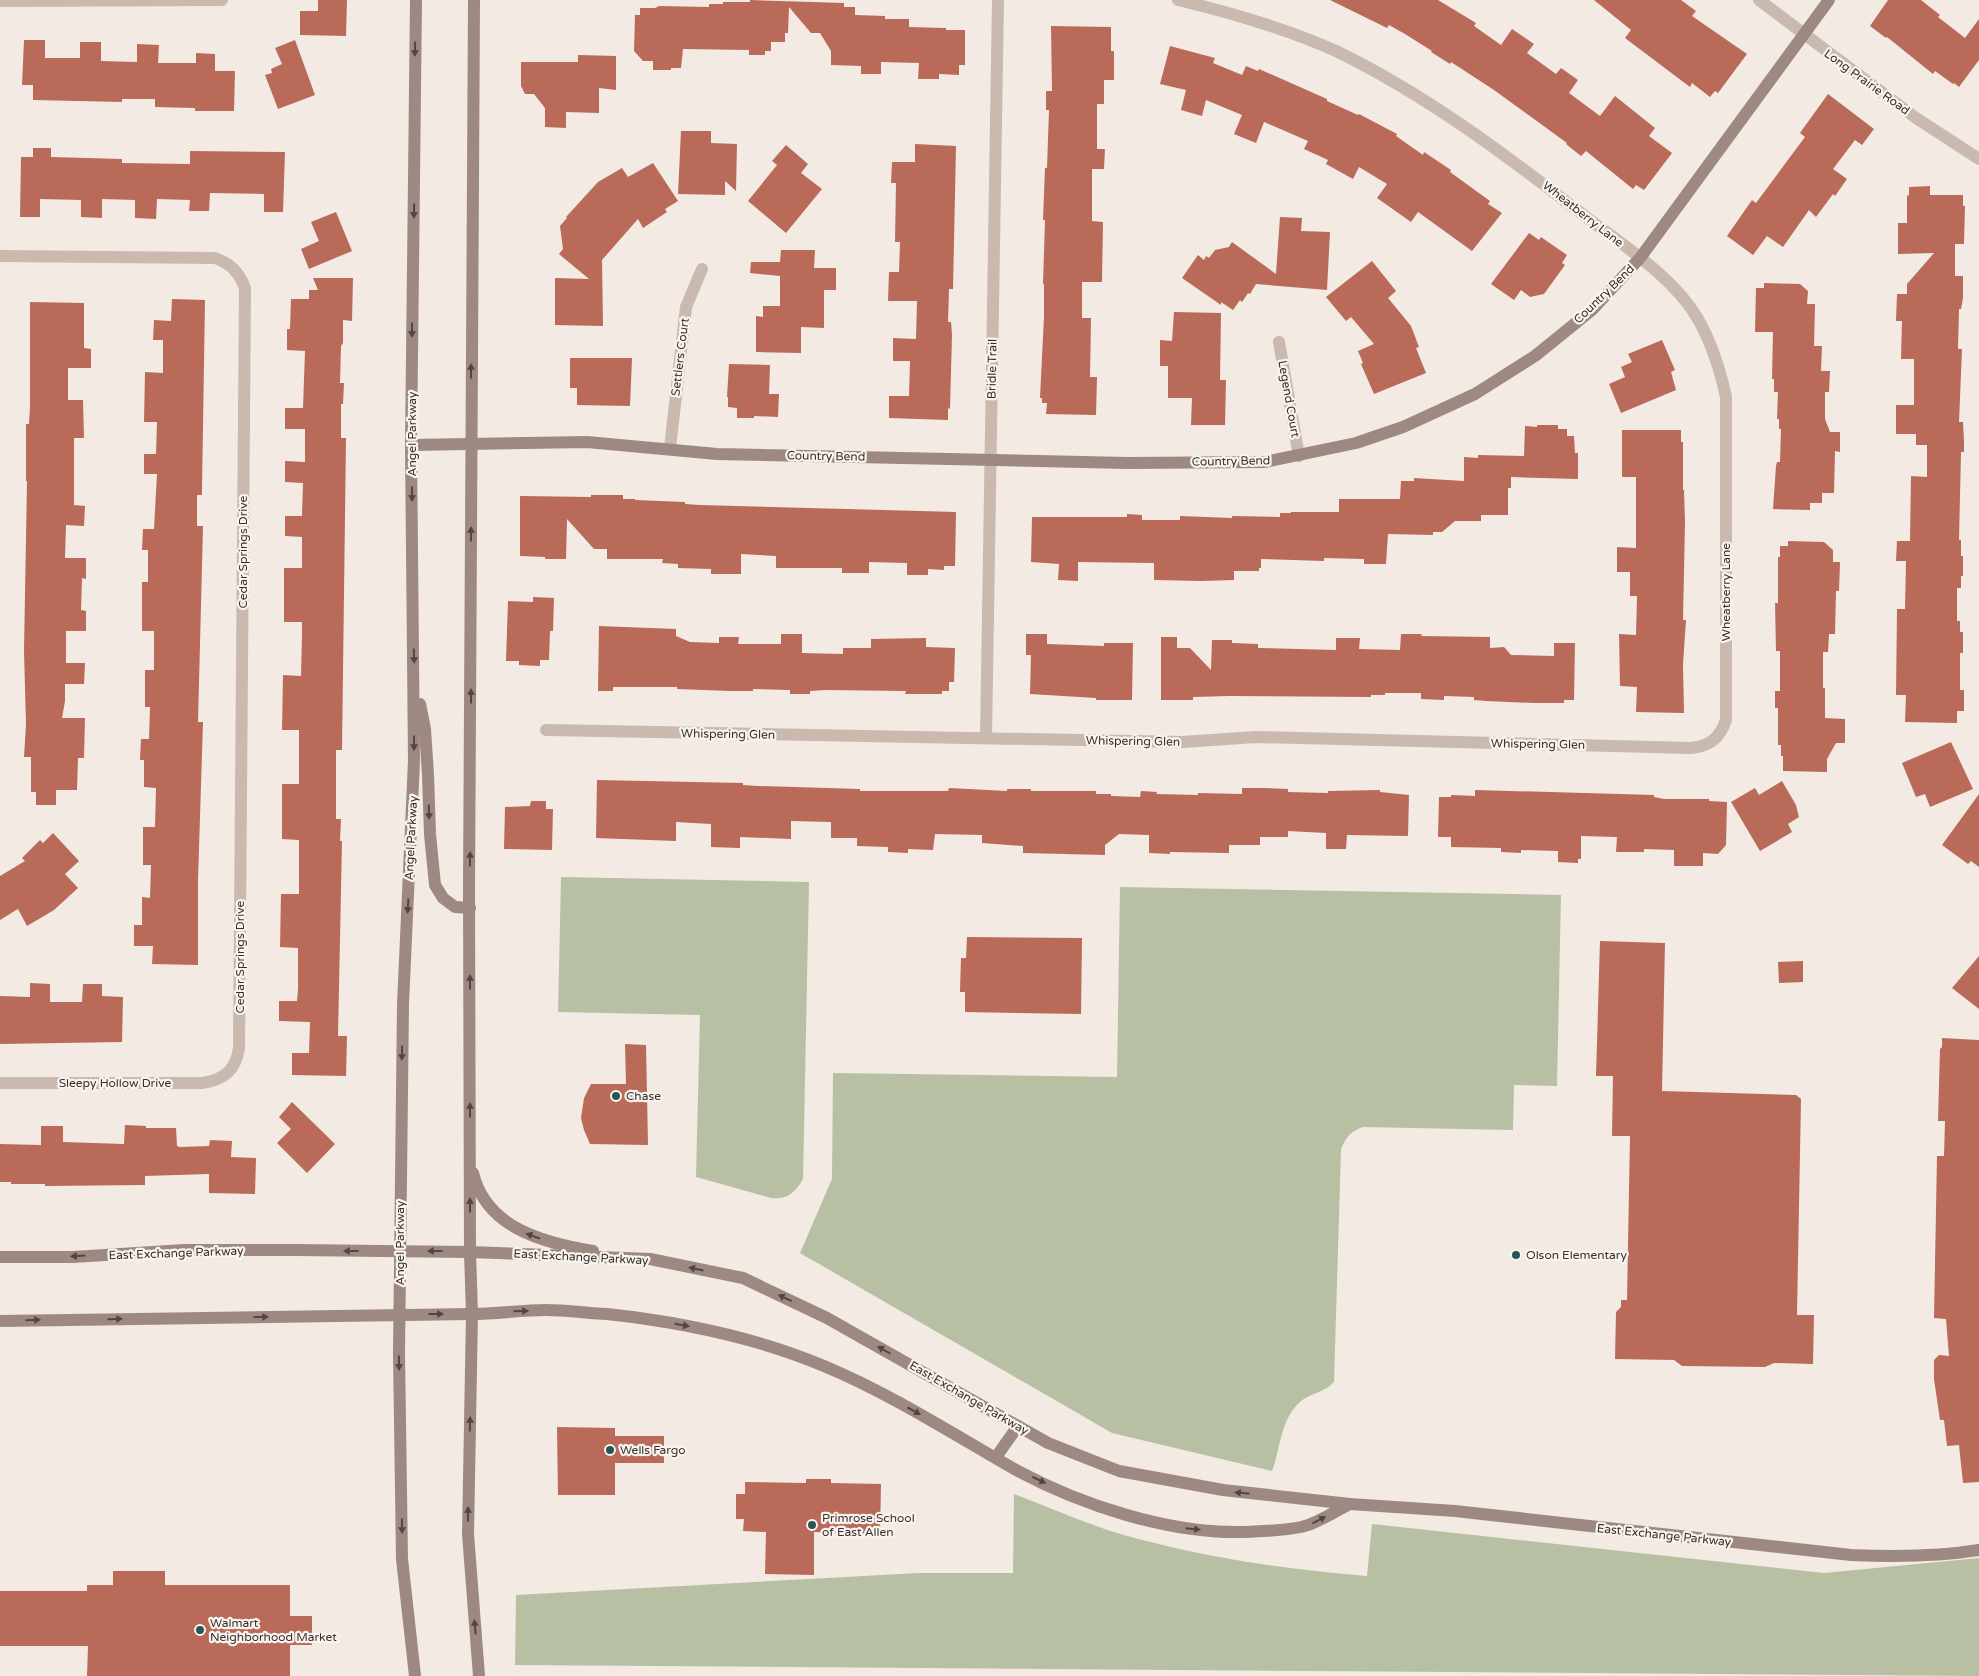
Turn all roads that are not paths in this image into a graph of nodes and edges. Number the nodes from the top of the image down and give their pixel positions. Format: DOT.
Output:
graph roads {
  1 [pos="222,0"];
  2 [pos="416,0"];
  3 [pos="474,0"];
  4 [pos="998,0"];
  5 [pos="1178,0"];
  6 [pos="1759,0"];
  7 [pos="1829,0"];
  8 [pos="0,1"];
  9 [pos="1804,34"];
  10 [pos="1979,159"];
  11 [pos="0,256"];
  12 [pos="1640,258"];
  13 [pos="702,269"];
  14 [pos="1279,342"];
  15 [pos="471,443"];
  16 [pos="411,445"];
  17 [pos="670,448"];
  18 [pos="1299,456"];
  19 [pos="991,460"];
  20 [pos="414,677"];
  21 [pos="546,730"];
  22 [pos="986,738"];
  23 [pos="1718,738"];
  24 [pos="470,908"];
  25 [pos="228,1073"];
  26 [pos="0,1083"];
  27 [pos="470,1159"];
  28 [pos="399,1251"];
  29 [pos="470,1252"];
  30 [pos="0,1257"];
  31 [pos="650,1259"];
  32 [pos="472,1314"];
  33 [pos="400,1315"];
  34 [pos="0,1321"];
  35 [pos="1018,1426"];
  36 [pos="996,1457"];
  37 [pos="1350,1504"];
  38 [pos="1979,1550"];
  39 [pos="415,1676"];
  40 [pos="479,1676"];
  1 -- 8 [label="street"];
  2 -- 16 [label="main road, Angel Parkway, one-way"];
  15 -- 3 [label="main road, one-way"];
  4 -- 19 [label="street, Bridle Trail"];
  5 -- 12 [label="street, Wheatberry Lane"];
  6 -- 9 [label="street, Long Prairie Road"];
  7 -- 9 [label="main road, Country Bend"];
  9 -- 10 [label="street, Long Prairie Road"];
  9 -- 12 [label="main road, Country Bend"];
  11 -- 25 [label="street, Cedar Springs Drive"];
  12 -- 18 [label="main road, Country Bend"];
  12 -- 23 [label="street, Wheatberry Lane"];
  13 -- 17 [label="street, Settlers Court"];
  14 -- 18 [label="street, Legend Court"];
  15 -- 16 [label="main road, Country Bend"];
  15 -- 17 [label="main road, Country Bend"];
  24 -- 15 [label="main road, one-way"];
  16 -- 20 [label="main road, Angel Parkway, one-way"];
  17 -- 19 [label="main road, Country Bend"];
  18 -- 19 [label="main road, Country Bend"];
  19 -- 22 [label="street, Bridle Trail"];
  20 -- 24 [label="main road, one-way"];
  20 -- 28 [label="main road, Angel Parkway, one-way"];
  21 -- 22 [label="street, Whispering Glen"];
  22 -- 23 [label="street, Whispering Glen"];
  27 -- 24 [label="main road, one-way"];
  25 -- 26 [label="street, Sleepy Hollow Drive"];
  29 -- 27 [label="main road, one-way"];
  31 -- 27 [label="main road, one-way"];
  29 -- 28 [label="main road, East Exchange Parkway, one-way"];
  28 -- 30 [label="main road, East Exchange Parkway, one-way"];
  28 -- 33 [label="main road, Angel Parkway"];
  29 -- 31 [label="main road, East Exchange Parkway"];
  29 -- 32 [label="main road"];
  35 -- 31 [label="main road, East Exchange Parkway, one-way"];
  33 -- 32 [label="main road, one-way"];
  32 -- 36 [label="main road, one-way"];
  40 -- 32 [label="main road, one-way"];
  34 -- 33 [label="main road, one-way"];
  33 -- 39 [label="main road, Angel Parkway, one-way"];
  35 -- 36 [label="main road"];
  37 -- 35 [label="main road, East Exchange Parkway, one-way"];
  36 -- 37 [label="main road, one-way"];
  37 -- 38 [label="main road, East Exchange Parkway"];
}
